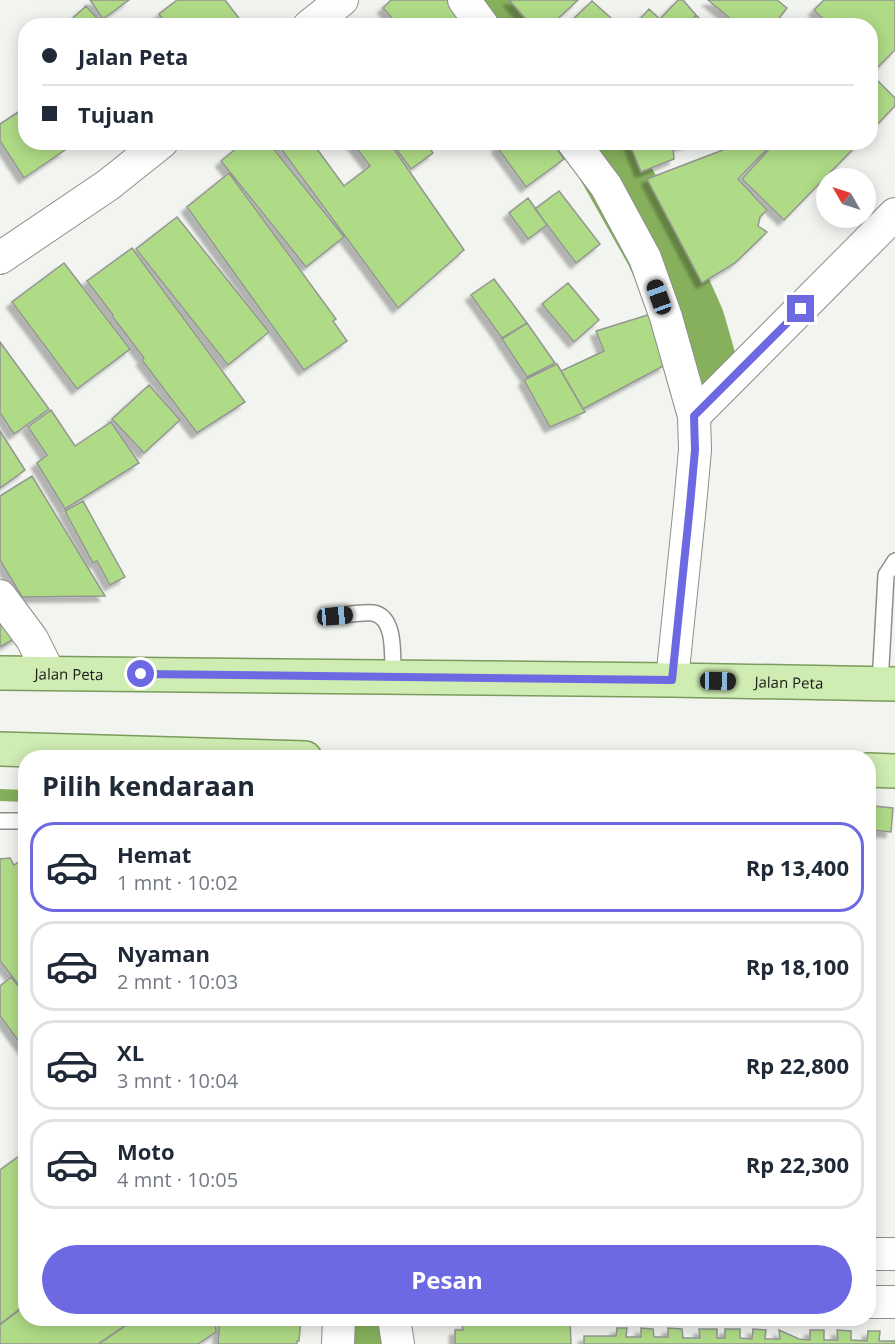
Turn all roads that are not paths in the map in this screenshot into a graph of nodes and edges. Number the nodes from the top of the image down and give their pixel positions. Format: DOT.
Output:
graph roads {
  1 [pos="342,0"];
  2 [pos="464,0"];
  3 [pos="319,18"];
  4 [pos="477,18"];
  5 [pos="152,150"];
  6 [pos="579,150"];
  7 [pos="895,214"];
  8 [pos="0,258"];
  9 [pos="694,416"];
  10 [pos="895,561"];
  11 [pos="0,596"];
  12 [pos="335,616"];
  13 [pos="0,673"];
  14 [pos="49,673"];
  15 [pos="393,677"];
  16 [pos="672,680"];
  17 [pos="887,684"];
  18 [pos="0,749"];
  19 [pos="18,750"];
  20 [pos="876,770"];
  21 [pos="895,771"];
  22 [pos="18,820"];
  23 [pos="0,821"];
  24 [pos="876,1254"];
  25 [pos="895,1254"];
  26 [pos="876,1302"];
  27 [pos="895,1302"];
  28 [pos="339,1326"];
  29 [pos="395,1326"];
  30 [pos="338,1344"];
  31 [pos="398,1344"];
  1 -- 3 [label="street"];
  2 -- 4 [label="street"];
  5 -- 8 [label="street"];
  6 -- 9 [label="street"];
  7 -- 9 [label="street"];
  9 -- 16 [label="street"];
  10 -- 17 [label="lane"];
  11 -- 14 [label="street"];
  12 -- 15 [label="lane"];
  13 -- 14 [label="main road, Jalan Peta"];
  14 -- 15 [label="main road, Jalan Peta"];
  15 -- 16 [label="main road, Jalan Peta"];
  16 -- 17 [label="main road, Jalan Peta"];
  18 -- 19 [label="main road"];
  20 -- 21 [label="main road"];
  22 -- 23 [label="lane"];
  24 -- 25 [label="street"];
  26 -- 27 [label="street"];
  28 -- 30 [label="street"];
  29 -- 31 [label="street"];
}
